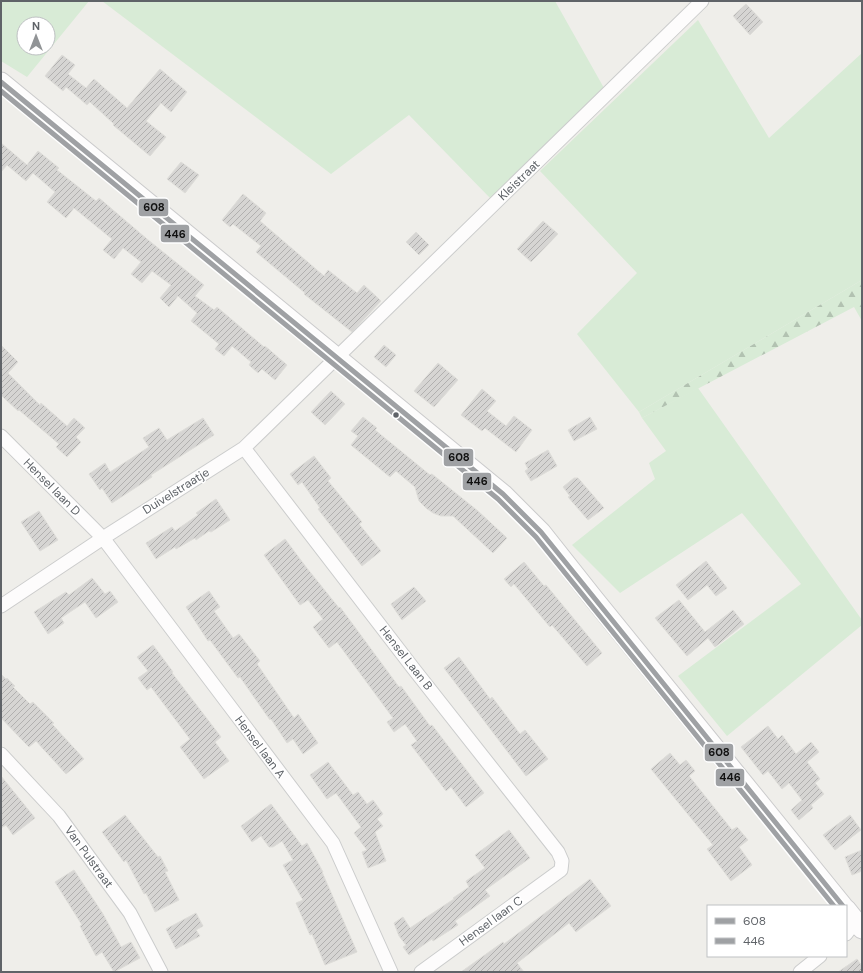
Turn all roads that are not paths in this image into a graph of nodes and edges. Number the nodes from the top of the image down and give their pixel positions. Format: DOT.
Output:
graph roads {
  1 [pos="702,1"];
  2 [pos="1,82"];
  3 [pos="336,358"];
  4 [pos="1,436"];
  5 [pos="244,448"];
  6 [pos="103,538"];
  7 [pos="1,606"];
  8 [pos="1,754"];
  9 [pos="562,870"];
  10 [pos="842,905"];
  11 [pos="819,957"];
  12 [pos="161,972"];
  13 [pos="391,972"];
  14 [pos="421,972"];
  15 [pos="800,972"];
  1 -- 3 [label="street, Kleistraat"];
  2 -- 3 [label="main road"];
  3 -- 5 [label="street, Duivelstraatje"];
  3 -- 10 [label="main road"];
  4 -- 6 [label="street, Hensel laan D"];
  5 -- 6 [label="street, Duivelstraatje"];
  5 -- 9 [label="street, Hensel Laan B"];
  6 -- 7 [label="street, Duivelstraatje"];
  6 -- 13 [label="street, Hensel laan A"];
  8 -- 12 [label="street, Van Pulstraat"];
  9 -- 14 [label="street, Hensel laan C"];
  11 -- 15 [label="street"];
}
